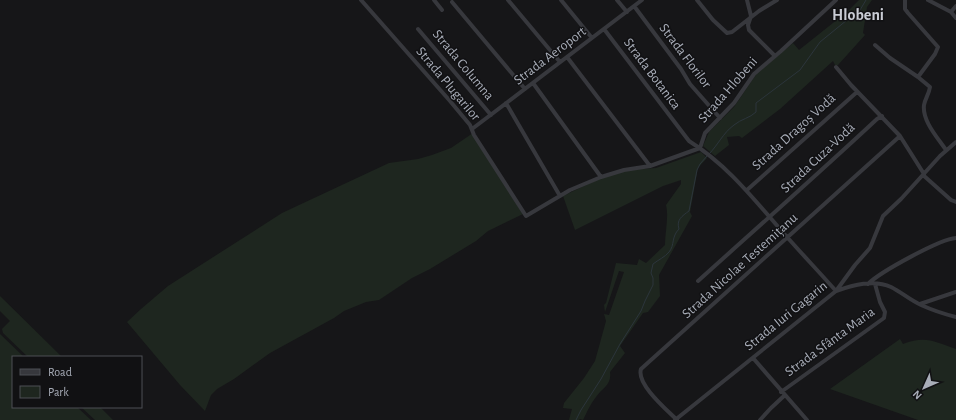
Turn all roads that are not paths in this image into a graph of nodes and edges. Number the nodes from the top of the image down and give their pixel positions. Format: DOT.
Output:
graph roads {
  1 [pos="361,0"];
  2 [pos="434,0"];
  3 [pos="508,0"];
  4 [pos="561,0"];
  5 [pos="617,0"];
  6 [pos="642,0"];
  7 [pos="697,0"];
  8 [pos="747,0"];
  9 [pos="777,0"];
  10 [pos="836,0"];
  11 [pos="905,0"];
  12 [pos="928,0"];
  13 [pos="452,2"];
  14 [pos="634,6"];
  15 [pos="956,6"];
  16 [pos="442,10"];
  17 [pos="627,12"];
  18 [pos="951,12"];
  19 [pos="751,16"];
  20 [pos="956,18"];
  21 [pos="418,29"];
  22 [pos="604,29"];
  23 [pos="592,38"];
  24 [pos="875,45"];
  25 [pos="775,56"];
  26 [pos="567,57"];
  27 [pos="560,62"];
  28 [pos="836,67"];
  29 [pos="918,77"];
  30 [pos="533,83"];
  31 [pos="525,89"];
  32 [pos="857,92"];
  33 [pos="506,104"];
  34 [pos="490,115"];
  35 [pos="882,116"];
  36 [pos="720,118"];
  37 [pos="472,129"];
  38 [pos="900,136"];
  39 [pos="956,142"];
  40 [pos="700,148"];
  41 [pos="946,150"];
  42 [pos="650,166"];
  43 [pos="924,175"];
  44 [pos="601,177"];
  45 [pos="746,190"];
  46 [pos="560,196"];
  47 [pos="956,202"];
  48 [pos="770,217"];
  49 [pos="788,238"];
  50 [pos="956,238"];
  51 [pos="698,281"];
  52 [pos="868,284"];
  53 [pos="875,284"];
  54 [pos="836,291"];
  55 [pos="956,292"];
  56 [pos="920,304"];
  57 [pos="956,317"];
  58 [pos="753,358"];
  59 [pos="781,392"];
  60 [pos="785,396"];
  61 [pos="676,420"];
  62 [pos="760,420"];
  63 [pos="807,420"];
  1 -- 37 [label="street, Strada Plugarilor"];
  2 -- 16 [label="street"];
  3 -- 27 [label="street"];
  4 -- 23 [label="street"];
  5 -- 17 [label="street"];
  6 -- 14 [label="street, Strada Aeroport"];
  7 -- 19 [label="street"];
  8 -- 19 [label="street"];
  9 -- 19 [label="street"];
  10 -- 25 [label="street, Strada Hlobeni"];
  11 -- 29 [label="street"];
  12 -- 18 [label="street"];
  13 -- 31 [label="street"];
  14 -- 17 [label="street, Strada Aeroport"];
  14 -- 36 [label="street, Strada Florilor"];
  15 -- 18 [label="street"];
  17 -- 22 [label="street, Strada Aeroport"];
  18 -- 20 [label="street"];
  19 -- 25 [label="street"];
  21 -- 34 [label="street, Strada Columna"];
  22 -- 23 [label="street, Strada Aeroport"];
  22 -- 40 [label="street, Strada Botanica"];
  23 -- 26 [label="street, Strada Aeroport"];
  24 -- 29 [label="street"];
  25 -- 36 [label="street, Strada Hlobeni"];
  26 -- 27 [label="street, Strada Aeroport"];
  26 -- 42 [label="street"];
  27 -- 30 [label="street, Strada Aeroport"];
  28 -- 32 [label="street"];
  29 -- 41 [label="street"];
  30 -- 31 [label="street, Strada Aeroport"];
  30 -- 44 [label="street"];
  31 -- 33 [label="street, Strada Aeroport"];
  32 -- 35 [label="street"];
  32 -- 45 [label="street, Strada Dragoș Vodă"];
  33 -- 34 [label="street, Strada Aeroport"];
  33 -- 46 [label="street"];
  34 -- 37 [label="street, Strada Aeroport"];
  35 -- 38 [label="street"];
  35 -- 48 [label="street, Strada Cuza-Vodă"];
  36 -- 40 [label="street, Strada Hlobeni"];
  37 -- 46 [label="street, Strada Plugarilor"];
  38 -- 43 [label="street"];
  38 -- 49 [label="street, Strada Nicolae Testemițanu"];
  39 -- 41 [label="street, Strada Iuri Gagarin"];
  40 -- 42 [label="street"];
  40 -- 45 [label="street, Strada Botanica"];
  41 -- 43 [label="street, Strada Iuri Gagarin"];
  42 -- 44 [label="street"];
  43 -- 47 [label="street"];
  43 -- 54 [label="street, Strada Iuri Gagarin"];
  44 -- 46 [label="street"];
  45 -- 48 [label="street, Strada Botanica"];
  48 -- 49 [label="street, Strada Botanica"];
  48 -- 51 [label="street, Strada Cuza-Vodă"];
  49 -- 54 [label="street, Strada Botanica"];
  49 -- 61 [label="street, Strada Nicolae Testemițanu"];
  50 -- 52 [label="street"];
  52 -- 53 [label="street"];
  52 -- 54 [label="street"];
  53 -- 56 [label="street"];
  53 -- 59 [label="street, Strada Sfânta Maria"];
  54 -- 58 [label="street, Strada Iuri Gagarin"];
  55 -- 56 [label="street"];
  56 -- 57 [label="street"];
  58 -- 59 [label="street"];
  58 -- 61 [label="street, Strada Iuri Gagarin"];
  59 -- 60 [label="street"];
  60 -- 62 [label="street, Strada Sfânta Maria"];
  60 -- 63 [label="street"];
}
